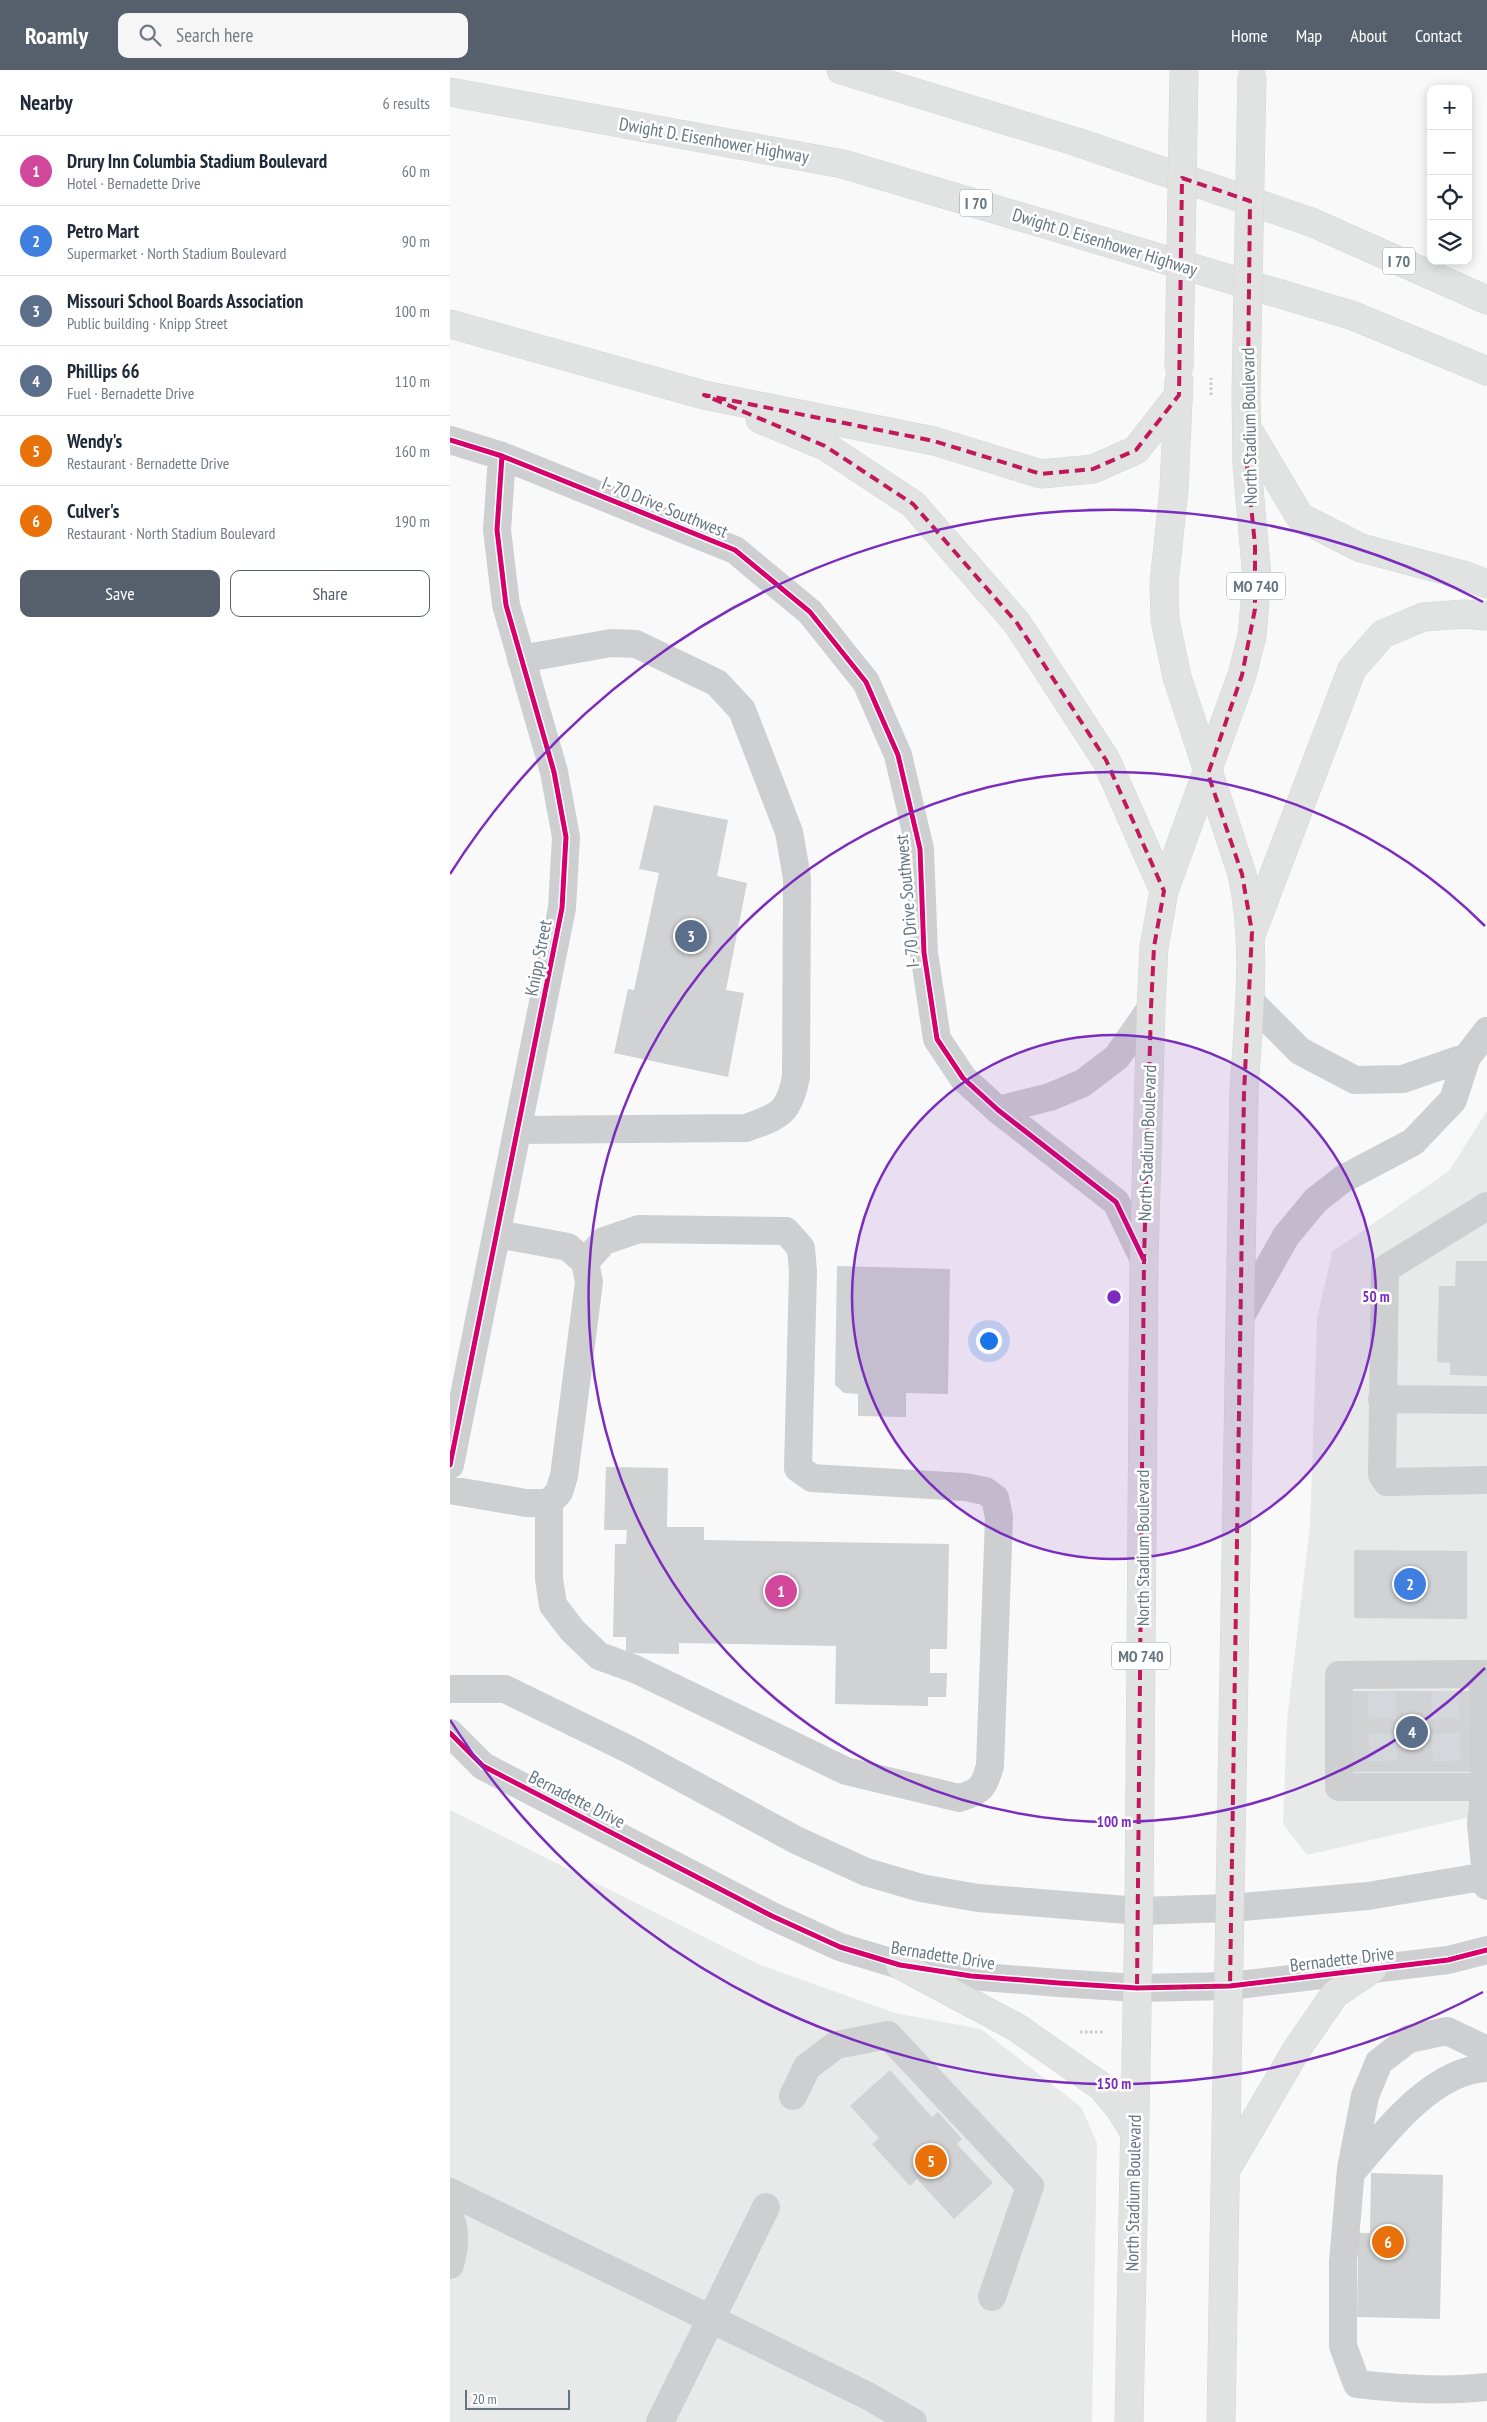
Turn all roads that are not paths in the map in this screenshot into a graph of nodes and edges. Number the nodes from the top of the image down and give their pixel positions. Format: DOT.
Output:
graph roads {
  1 [pos="841,70"];
  2 [pos="1184,70"];
  3 [pos="1252,73"];
  4 [pos="450,92"];
  5 [pos="1487,300"];
  6 [pos="450,324"];
  7 [pos="1487,371"];
  8 [pos="1179,382"];
  9 [pos="704,395"];
  10 [pos="1246,428"];
  11 [pos="450,440"];
  12 [pos="502,456"];
  13 [pos="1487,584"];
  14 [pos="1487,616"];
  15 [pos="521,659"];
  16 [pos="1208,774"];
  17 [pos="1164,891"];
  18 [pos="1252,932"];
  19 [pos="1250,1001"];
  20 [pos="1150,1008"];
  21 [pos="1487,1030"];
  22 [pos="1467,1057"];
  23 [pos="998,1110"];
  24 [pos="518,1130"];
  25 [pos="1487,1206"];
  26 [pos="497,1234"];
  27 [pos="1144,1260"];
  28 [pos="585,1262"];
  29 [pos="1242,1314"];
  30 [pos="1382,1399"];
  31 [pos="1487,1400"];
  32 [pos="450,1465"];
  33 [pos="1487,1480"];
  34 [pos="450,1490"];
  35 [pos="549,1503"];
  36 [pos="450,1689"];
  37 [pos="450,1733"];
  38 [pos="1485,1787"];
  39 [pos="1486,1880"];
  40 [pos="1231,1908"];
  41 [pos="1139,1911"];
  42 [pos="1487,1950"];
  43 [pos="900,1965"];
  44 [pos="1372,1969"];
  45 [pos="1230,1986"];
  46 [pos="1137,1988"];
  47 [pos="1487,2050"];
  48 [pos="1487,2068"];
  49 [pos="793,2096"];
  50 [pos="1135,2133"];
  51 [pos="1226,2169"];
  52 [pos="1350,2174"];
  53 [pos="450,2192"];
  54 [pos="766,2207"];
  55 [pos="450,2218"];
  56 [pos="450,2265"];
  57 [pos="992,2297"];
  58 [pos="711,2319"];
  59 [pos="1487,2387"];
  60 [pos="660,2422"];
  61 [pos="913,2422"];
  62 [pos="1129,2422"];
  63 [pos="1222,2422"];
  1 -- 5 [label="main road, I 70"];
  2 -- 8 [label="main road, bridge"];
  3 -- 10 [label="main road, North Stadium Boulevard / MO 740, bridge"];
  4 -- 7 [label="main road, Dwight D. Eisenhower Highway / I 70"];
  6 -- 9 [label="main road"];
  8 -- 9 [label="main road"];
  8 -- 16 [label="main road"];
  9 -- 17 [label="main road"];
  10 -- 13 [label="main road"];
  10 -- 16 [label="main road, North Stadium Boulevard / MO 740"];
  11 -- 12 [label="street, I- 70 Drive Southwest"];
  12 -- 15 [label="street, Knipp Street"];
  12 -- 23 [label="street, I- 70 Drive Southwest"];
  14 -- 18 [label="main road"];
  15 -- 24 [label="street, Knipp Street"];
  15 -- 24 [label="street"];
  16 -- 17 [label="main road, North Stadium Boulevard / MO 740"];
  16 -- 18 [label="main road"];
  17 -- 20 [label="main road, North Stadium Boulevard / MO 740"];
  18 -- 19 [label="main road"];
  19 -- 22 [label="street"];
  19 -- 29 [label="main road"];
  20 -- 23 [label="street"];
  20 -- 27 [label="main road, North Stadium Boulevard / MO 740"];
  21 -- 22 [label="street"];
  22 -- 29 [label="street"];
  23 -- 27 [label="street, I- 70 Drive Southwest"];
  24 -- 26 [label="street, Knipp Street"];
  25 -- 30 [label="street"];
  26 -- 28 [label="street"];
  26 -- 32 [label="street, Knipp Street"];
  27 -- 41 [label="main road, North Stadium Boulevard / MO 740"];
  28 -- 35 [label="street"];
  28 -- 35 [label="street"];
  29 -- 40 [label="main road"];
  30 -- 31 [label="street"];
  30 -- 33 [label="street"];
  34 -- 35 [label="street"];
  36 -- 41 [label="street"];
  37 -- 43 [label="street, Bernadette Drive"];
  38 -- 38 [label="street"];
  38 -- 39 [label="street"];
  39 -- 40 [label="street"];
  40 -- 41 [label="street"];
  40 -- 45 [label="main road"];
  41 -- 46 [label="main road, North Stadium Boulevard / MO 740"];
  42 -- 44 [label="street, Bernadette Drive"];
  43 -- 46 [label="street, Bernadette Drive"];
  43 -- 50 [label="main road"];
  44 -- 45 [label="street, Bernadette Drive"];
  44 -- 51 [label="main road"];
  45 -- 46 [label="street, Bernadette Drive"];
  45 -- 51 [label="main road"];
  46 -- 50 [label="main road, North Stadium Boulevard / MO 740"];
  47 -- 52 [label="street"];
  48 -- 52 [label="street"];
  49 -- 57 [label="street"];
  50 -- 62 [label="main road, North Stadium Boulevard / MO 740"];
  51 -- 63 [label="main road"];
  52 -- 59 [label="street"];
  53 -- 58 [label="street"];
  54 -- 58 [label="street"];
  55 -- 56 [label="street"];
  58 -- 60 [label="street"];
  58 -- 61 [label="street"];
}
